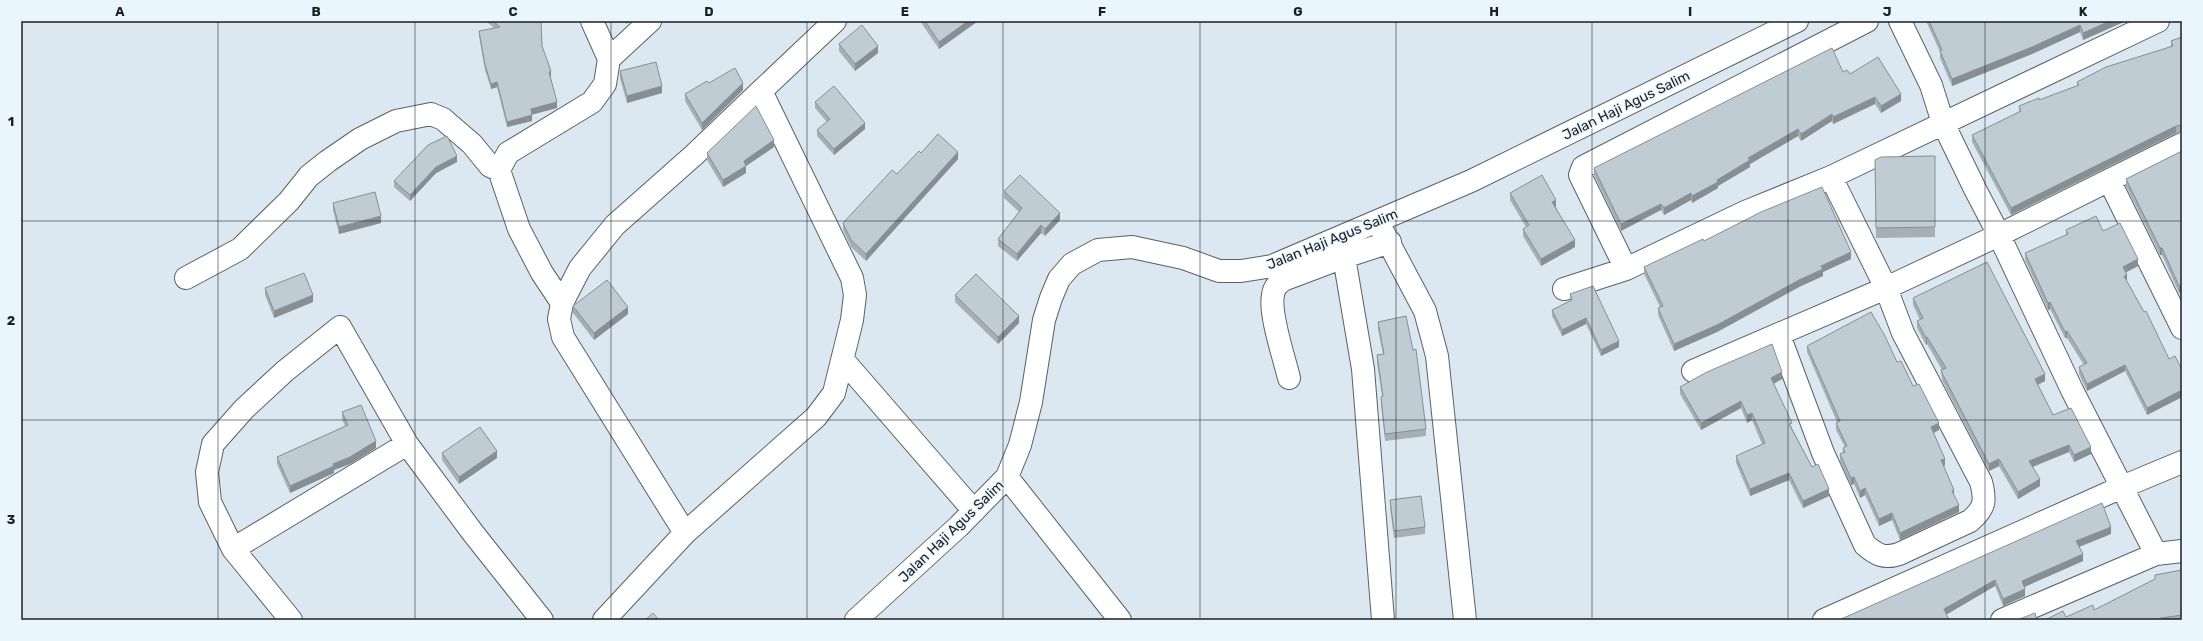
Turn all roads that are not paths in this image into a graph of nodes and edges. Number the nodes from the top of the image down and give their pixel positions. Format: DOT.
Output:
graph roads {
  1 [pos="592,21"];
  2 [pos="650,21"];
  3 [pos="835,21"];
  4 [pos="1797,21"];
  5 [pos="1867,21"];
  6 [pos="1900,21"];
  7 [pos="2158,21"];
  8 [pos="609,58"];
  9 [pos="761,91"];
  10 [pos="1944,123"];
  11 [pos="2182,144"];
  12 [pos="499,170"];
  13 [pos="1831,177"];
  14 [pos="2109,180"];
  15 [pos="1377,222"];
  16 [pos="1999,235"];
  17 [pos="1390,242"];
  18 [pos="1344,257"];
  19 [pos="1626,269"];
  20 [pos="186,278"];
  21 [pos="1886,288"];
  22 [pos="1564,289"];
  23 [pos="562,303"];
  24 [pos="2182,328"];
  25 [pos="1779,335"];
  26 [pos="843,360"];
  27 [pos="1692,371"];
  28 [pos="1289,378"];
  29 [pos="408,444"];
  30 [pos="2182,462"];
  31 [pos="1007,477"];
  32 [pos="2122,487"];
  33 [pos="974,511"];
  34 [pos="685,533"];
  35 [pos="233,549"];
  36 [pos="2182,551"];
  37 [pos="2156,554"];
  38 [pos="291,620"];
  39 [pos="542,620"];
  40 [pos="604,620"];
  41 [pos="856,620"];
  42 [pos="1120,620"];
  43 [pos="1383,620"];
  44 [pos="1465,620"];
  45 [pos="1824,620"];
  46 [pos="2002,620"];
  1 -- 8 [label="street"];
  2 -- 8 [label="street"];
  3 -- 9 [label="street"];
  4 -- 15 [label="street, Jalan Haji Agus Salim"];
  5 -- 19 [label="street"];
  6 -- 10 [label="street"];
  7 -- 10 [label="street"];
  8 -- 12 [label="street"];
  9 -- 23 [label="street"];
  9 -- 26 [label="street"];
  10 -- 13 [label="street"];
  10 -- 16 [label="street"];
  11 -- 14 [label="street"];
  12 -- 20 [label="street"];
  12 -- 23 [label="street"];
  13 -- 19 [label="street"];
  13 -- 21 [label="street"];
  14 -- 16 [label="street"];
  14 -- 24 [label="street"];
  15 -- 17 [label="street"];
  15 -- 31 [label="street, Jalan Haji Agus Salim"];
  16 -- 21 [label="street"];
  16 -- 32 [label="street"];
  17 -- 18 [label="street"];
  17 -- 44 [label="street"];
  18 -- 28 [label="street"];
  18 -- 43 [label="street"];
  19 -- 22 [label="street"];
  21 -- 25 [label="street"];
  21 -- 25 [label="street"];
  23 -- 34 [label="street"];
  25 -- 27 [label="street"];
  26 -- 33 [label="street"];
  26 -- 34 [label="street"];
  29 -- 35 [label="street"];
  29 -- 35 [label="street"];
  29 -- 39 [label="street"];
  30 -- 32 [label="street"];
  31 -- 33 [label="street, Jalan Haji Agus Salim"];
  31 -- 42 [label="street"];
  32 -- 37 [label="street"];
  32 -- 45 [label="street"];
  33 -- 41 [label="street, Jalan Haji Agus Salim"];
  34 -- 40 [label="street"];
  35 -- 38 [label="street"];
  36 -- 37 [label="street"];
  37 -- 46 [label="street"];
}
